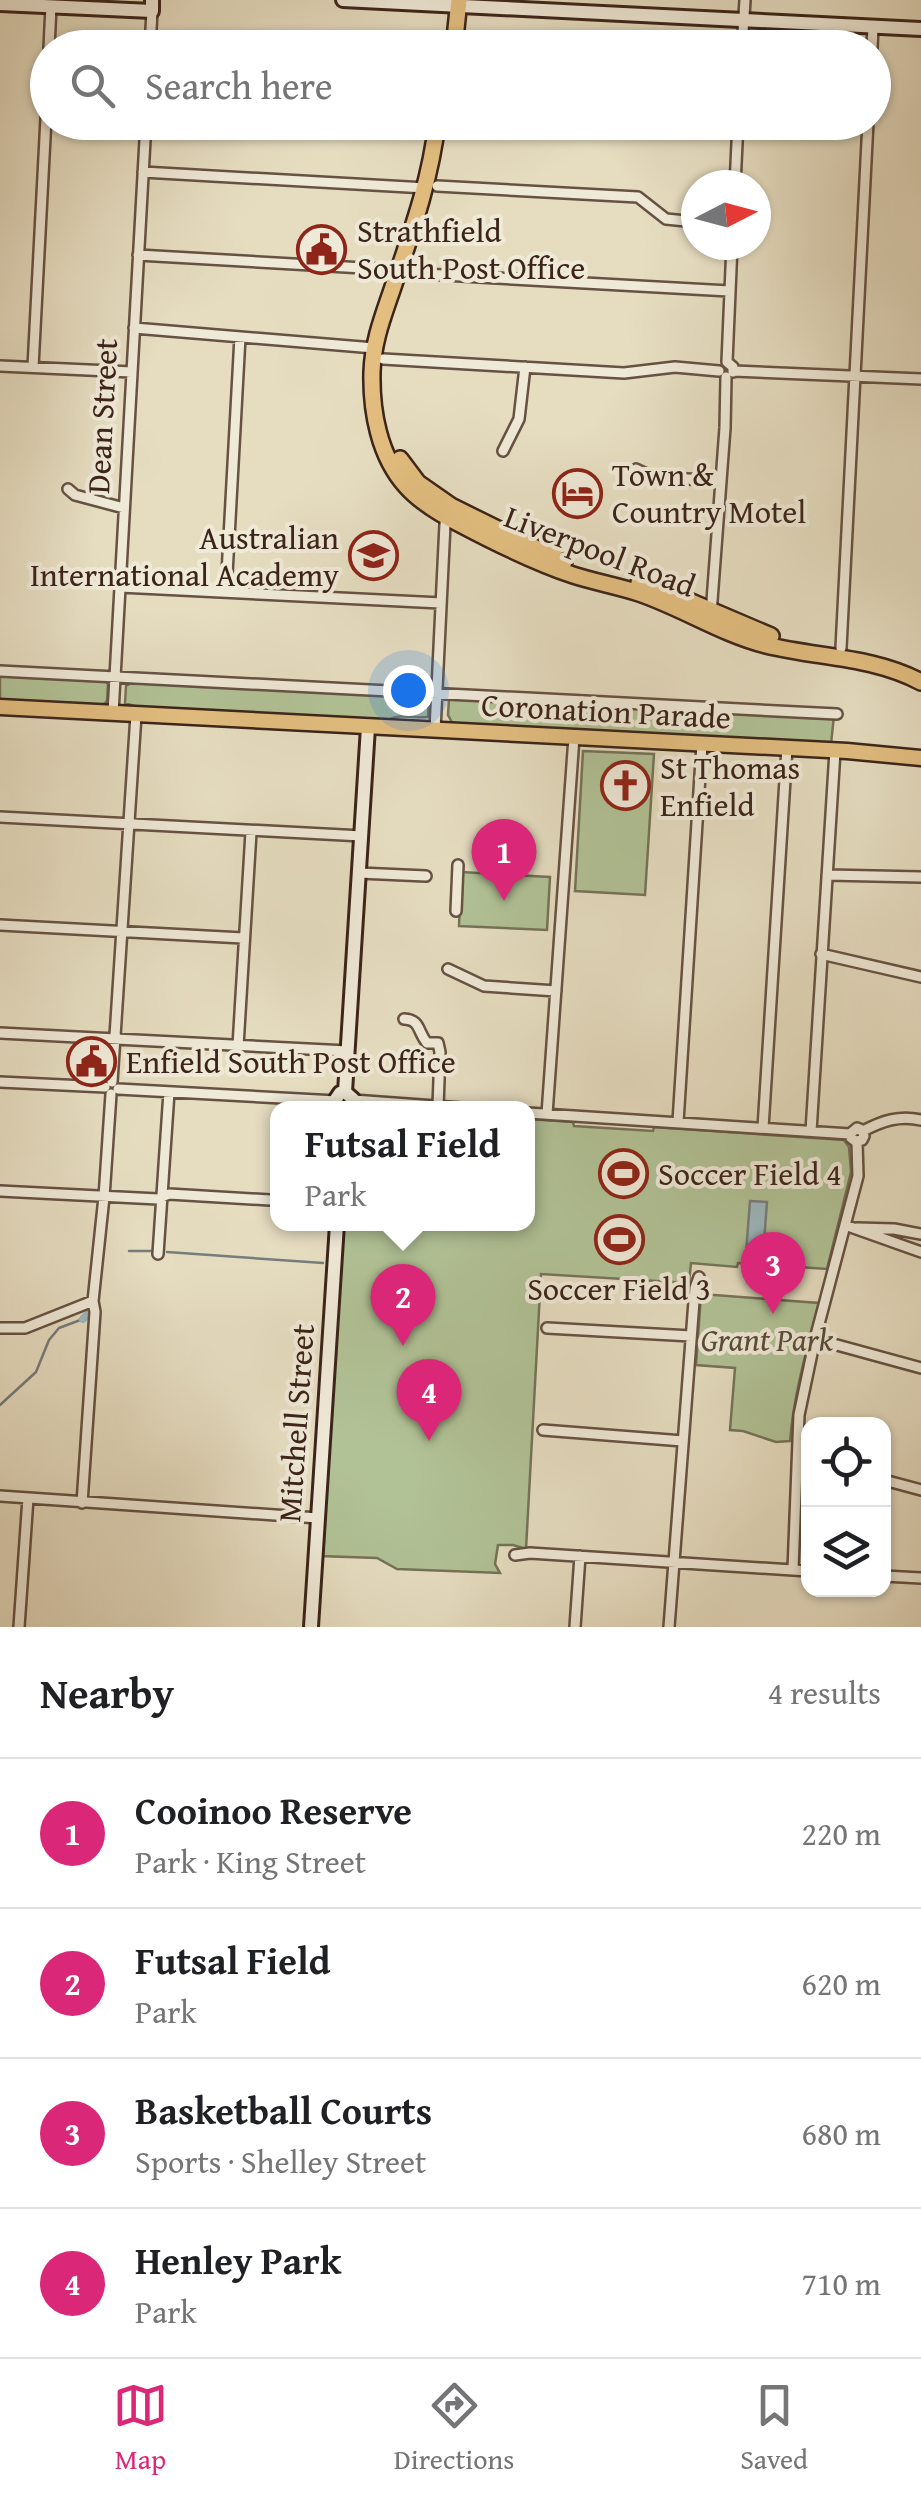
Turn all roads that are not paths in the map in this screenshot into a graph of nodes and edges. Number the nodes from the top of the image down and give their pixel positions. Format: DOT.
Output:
graph roads {
  1 [pos="342,0"];
  2 [pos="745,0"];
  3 [pos="30,3"];
  4 [pos="454,3"];
  5 [pos="0,4"];
  6 [pos="51,6"];
  7 [pos="152,6"];
  8 [pos="744,22"];
  9 [pos="873,27"];
  10 [pos="921,29"];
  11 [pos="50,30"];
  12 [pos="449,30"];
  13 [pos="454,30"];
  14 [pos="743,30"];
  15 [pos="873,30"];
  16 [pos="45,140"];
  17 [pos="145,140"];
  18 [pos="436,140"];
  19 [pos="443,140"];
  20 [pos="737,140"];
  21 [pos="867,140"];
  22 [pos="736,170"];
  23 [pos="143,172"];
  24 [pos="431,187"];
  25 [pos="681,220"];
  26 [pos="138,255"];
  27 [pos="731,260"];
  28 [pos="402,272"];
  29 [pos="729,292"];
  30 [pos="134,328"];
  31 [pos="240,336"];
  32 [pos="378,353"];
  33 [pos="0,366"];
  34 [pos="33,367"];
  35 [pos="525,367"];
  36 [pos="726,370"];
  37 [pos="132,372"];
  38 [pos="855,376"];
  39 [pos="921,379"];
  40 [pos="503,451"];
  41 [pos="636,469"];
  42 [pos="721,481"];
  43 [pos="68,489"];
  44 [pos="124,508"];
  45 [pos="449,512"];
  46 [pos="120,586"];
  47 [pos="226,592"];
  48 [pos="441,603"];
  49 [pos="711,617"];
  50 [pos="840,648"];
  51 [pos="0,671"];
  52 [pos="921,671"];
  53 [pos="115,677"];
  54 [pos="921,682"];
  55 [pos="436,694"];
  56 [pos="0,707"];
  57 [pos="113,713"];
  58 [pos="136,714"];
  59 [pos="837,714"];
  60 [pos="368,727"];
  61 [pos="435,730"];
  62 [pos="574,737"];
  63 [pos="702,744"];
  64 [pos="786,748"];
  65 [pos="921,749"];
  66 [pos="842,751"];
  67 [pos="921,758"];
  68 [pos="0,818"];
  69 [pos="129,824"];
  70 [pos="251,832"];
  71 [pos="362,836"];
  72 [pos="458,866"];
  73 [pos="359,874"];
  74 [pos="827,875"];
  75 [pos="426,876"];
  76 [pos="921,877"];
  77 [pos="456,911"];
  78 [pos="0,925"];
  79 [pos="121,931"];
  80 [pos="243,938"];
  81 [pos="821,954"];
  82 [pos="448,970"];
  83 [pos="921,977"];
  84 [pos="556,991"];
  85 [pos="404,1019"];
  86 [pos="0,1033"];
  87 [pos="114,1039"];
  88 [pos="238,1046"];
  89 [pos="347,1052"];
  90 [pos="0,1082"];
  91 [pos="111,1088"];
  92 [pos="169,1092"];
  93 [pos="326,1101"];
  94 [pos="344,1101"];
  95 [pos="438,1101"];
  96 [pos="535,1114"];
  97 [pos="547,1114"];
  98 [pos="921,1120"];
  99 [pos="678,1122"];
  100 [pos="763,1128"];
  101 [pos="811,1130"];
  102 [pos="854,1138"];
  103 [pos="0,1191"];
  104 [pos="104,1196"];
  105 [pos="162,1198"];
  106 [pos="270,1199"];
  107 [pos="850,1226"];
  108 [pos="337,1231"];
  109 [pos="921,1234"];
  110 [pos="921,1252"];
  111 [pos="158,1254"];
  112 [pos="699,1277"];
  113 [pos="93,1301"];
  114 [pos="0,1328"];
  115 [pos="547,1328"];
  116 [pos="691,1336"];
  117 [pos="814,1339"];
  118 [pos="921,1368"];
  119 [pos="543,1430"];
  120 [pos="683,1441"];
  121 [pos="796,1459"];
  122 [pos="801,1460"];
  123 [pos="891,1482"];
  124 [pos="921,1490"];
  125 [pos="0,1496"];
  126 [pos="28,1498"];
  127 [pos="82,1503"];
  128 [pos="318,1518"];
  129 [pos="515,1555"];
  130 [pos="580,1556"];
  131 [pos="674,1562"];
  132 [pos="793,1570"];
  133 [pos="801,1571"];
  134 [pos="891,1576"];
  135 [pos="921,1578"];
  136 [pos="20,1627"];
  137 [pos="311,1627"];
  138 [pos="575,1627"];
  139 [pos="669,1627"];
  1 -- 4 [label="street"];
  2 -- 8 [label="street"];
  3 -- 5 [label="street"];
  3 -- 6 [label="street"];
  4 -- 8 [label="street"];
  4 -- 12 [label="highway"];
  4 -- 13 [label="highway"];
  6 -- 7 [label="street"];
  6 -- 11 [label="street"];
  8 -- 9 [label="street"];
  8 -- 14 [label="street"];
  9 -- 10 [label="street"];
  9 -- 15 [label="street"];
  16 -- 34 [label="street"];
  17 -- 23 [label="street, Dean Street"];
  18 -- 24 [label="highway, Liverpool Road"];
  19 -- 24 [label="highway, Liverpool Road"];
  20 -- 22 [label="street"];
  21 -- 38 [label="street"];
  23 -- 24 [label="street"];
  23 -- 26 [label="street, Dean Street"];
  24 -- 25 [label="street"];
  24 -- 28 [label="highway, Liverpool Road"];
  26 -- 28 [label="street"];
  26 -- 30 [label="street, Dean Street"];
  27 -- 29 [label="street"];
  28 -- 29 [label="street"];
  28 -- 32 [label="highway, Liverpool Road"];
  29 -- 36 [label="street"];
  30 -- 31 [label="street"];
  30 -- 37 [label="street, Dean Street"];
  31 -- 32 [label="street"];
  31 -- 47 [label="street"];
  32 -- 35 [label="street"];
  32 -- 45 [label="highway, Liverpool Road"];
  33 -- 34 [label="street"];
  34 -- 37 [label="street"];
  35 -- 36 [label="street"];
  35 -- 40 [label="street"];
  36 -- 38 [label="street"];
  36 -- 42 [label="street"];
  37 -- 44 [label="street, Dean Street"];
  38 -- 39 [label="street"];
  38 -- 50 [label="street"];
  41 -- 42 [label="street"];
  42 -- 49 [label="street"];
  43 -- 44 [label="street"];
  44 -- 46 [label="street, Dean Street"];
  45 -- 48 [label="street"];
  45 -- 49 [label="highway, Liverpool Road"];
  46 -- 47 [label="street"];
  46 -- 53 [label="street, Dean Street"];
  47 -- 48 [label="street"];
  48 -- 55 [label="street"];
  49 -- 50 [label="highway, Liverpool Road"];
  49 -- 54 [label="highway, Liverpool Road"];
  50 -- 52 [label="highway, Liverpool Road"];
  51 -- 53 [label="street, Coronation Parade"];
  53 -- 55 [label="street, Coronation Parade"];
  53 -- 57 [label="street, Dean Street"];
  55 -- 59 [label="street, Coronation Parade"];
  55 -- 61 [label="street"];
  56 -- 57 [label="main road, Coronation Parade"];
  57 -- 58 [label="main road, Coronation Parade"];
  58 -- 60 [label="main road, Coronation Parade"];
  58 -- 69 [label="street"];
  60 -- 61 [label="main road, Coronation Parade"];
  60 -- 71 [label="street"];
  61 -- 62 [label="main road, Coronation Parade"];
  62 -- 63 [label="main road, Coronation Parade"];
  62 -- 84 [label="street"];
  63 -- 64 [label="main road, Coronation Parade"];
  63 -- 99 [label="street"];
  64 -- 66 [label="main road, Coronation Parade"];
  64 -- 100 [label="street"];
  65 -- 66 [label="main road, Coronation Parade"];
  66 -- 67 [label="main road, Coronation Parade"];
  66 -- 74 [label="street"];
  68 -- 69 [label="street"];
  69 -- 70 [label="street"];
  69 -- 79 [label="street"];
  70 -- 71 [label="street"];
  70 -- 80 [label="street"];
  71 -- 73 [label="street"];
  72 -- 77 [label="street"];
  73 -- 75 [label="street"];
  73 -- 89 [label="street"];
  74 -- 76 [label="street"];
  74 -- 81 [label="street"];
  78 -- 79 [label="street"];
  79 -- 80 [label="street"];
  79 -- 87 [label="street"];
  80 -- 88 [label="street"];
  81 -- 83 [label="street"];
  81 -- 101 [label="street"];
  82 -- 84 [label="street"];
  84 -- 97 [label="street"];
  85 -- 95 [label="street"];
  86 -- 87 [label="street"];
  87 -- 88 [label="street"];
  87 -- 91 [label="street"];
  88 -- 89 [label="street"];
  89 -- 94 [label="street"];
  90 -- 91 [label="street"];
  91 -- 92 [label="street"];
  91 -- 104 [label="street"];
  92 -- 93 [label="street"];
  92 -- 105 [label="street"];
  96 -- 97 [label="street"];
  97 -- 99 [label="street"];
  98 -- 102 [label="street"];
  99 -- 100 [label="street"];
  100 -- 101 [label="street"];
  101 -- 102 [label="street"];
  102 -- 107 [label="street"];
  103 -- 104 [label="street"];
  104 -- 105 [label="street"];
  104 -- 113 [label="street"];
  105 -- 106 [label="street"];
  105 -- 111 [label="street"];
  107 -- 109 [label="street"];
  107 -- 110 [label="street"];
  107 -- 117 [label="street"];
  108 -- 128 [label="street, Mitchell Street"];
  112 -- 116 [label="street"];
  113 -- 114 [label="street"];
  113 -- 127 [label="street"];
  115 -- 116 [label="street"];
  116 -- 120 [label="street"];
  117 -- 118 [label="street"];
  117 -- 121 [label="street"];
  119 -- 120 [label="street"];
  120 -- 131 [label="street"];
  121 -- 122 [label="street"];
  121 -- 132 [label="street"];
  123 -- 124 [label="street"];
  125 -- 126 [label="street"];
  126 -- 127 [label="street"];
  126 -- 136 [label="street"];
  127 -- 128 [label="street"];
  128 -- 137 [label="street, Mitchell Street"];
  129 -- 130 [label="street"];
  130 -- 131 [label="street"];
  130 -- 138 [label="street"];
  131 -- 132 [label="street"];
  131 -- 139 [label="street"];
  132 -- 133 [label="street"];
  134 -- 135 [label="street"];
}
